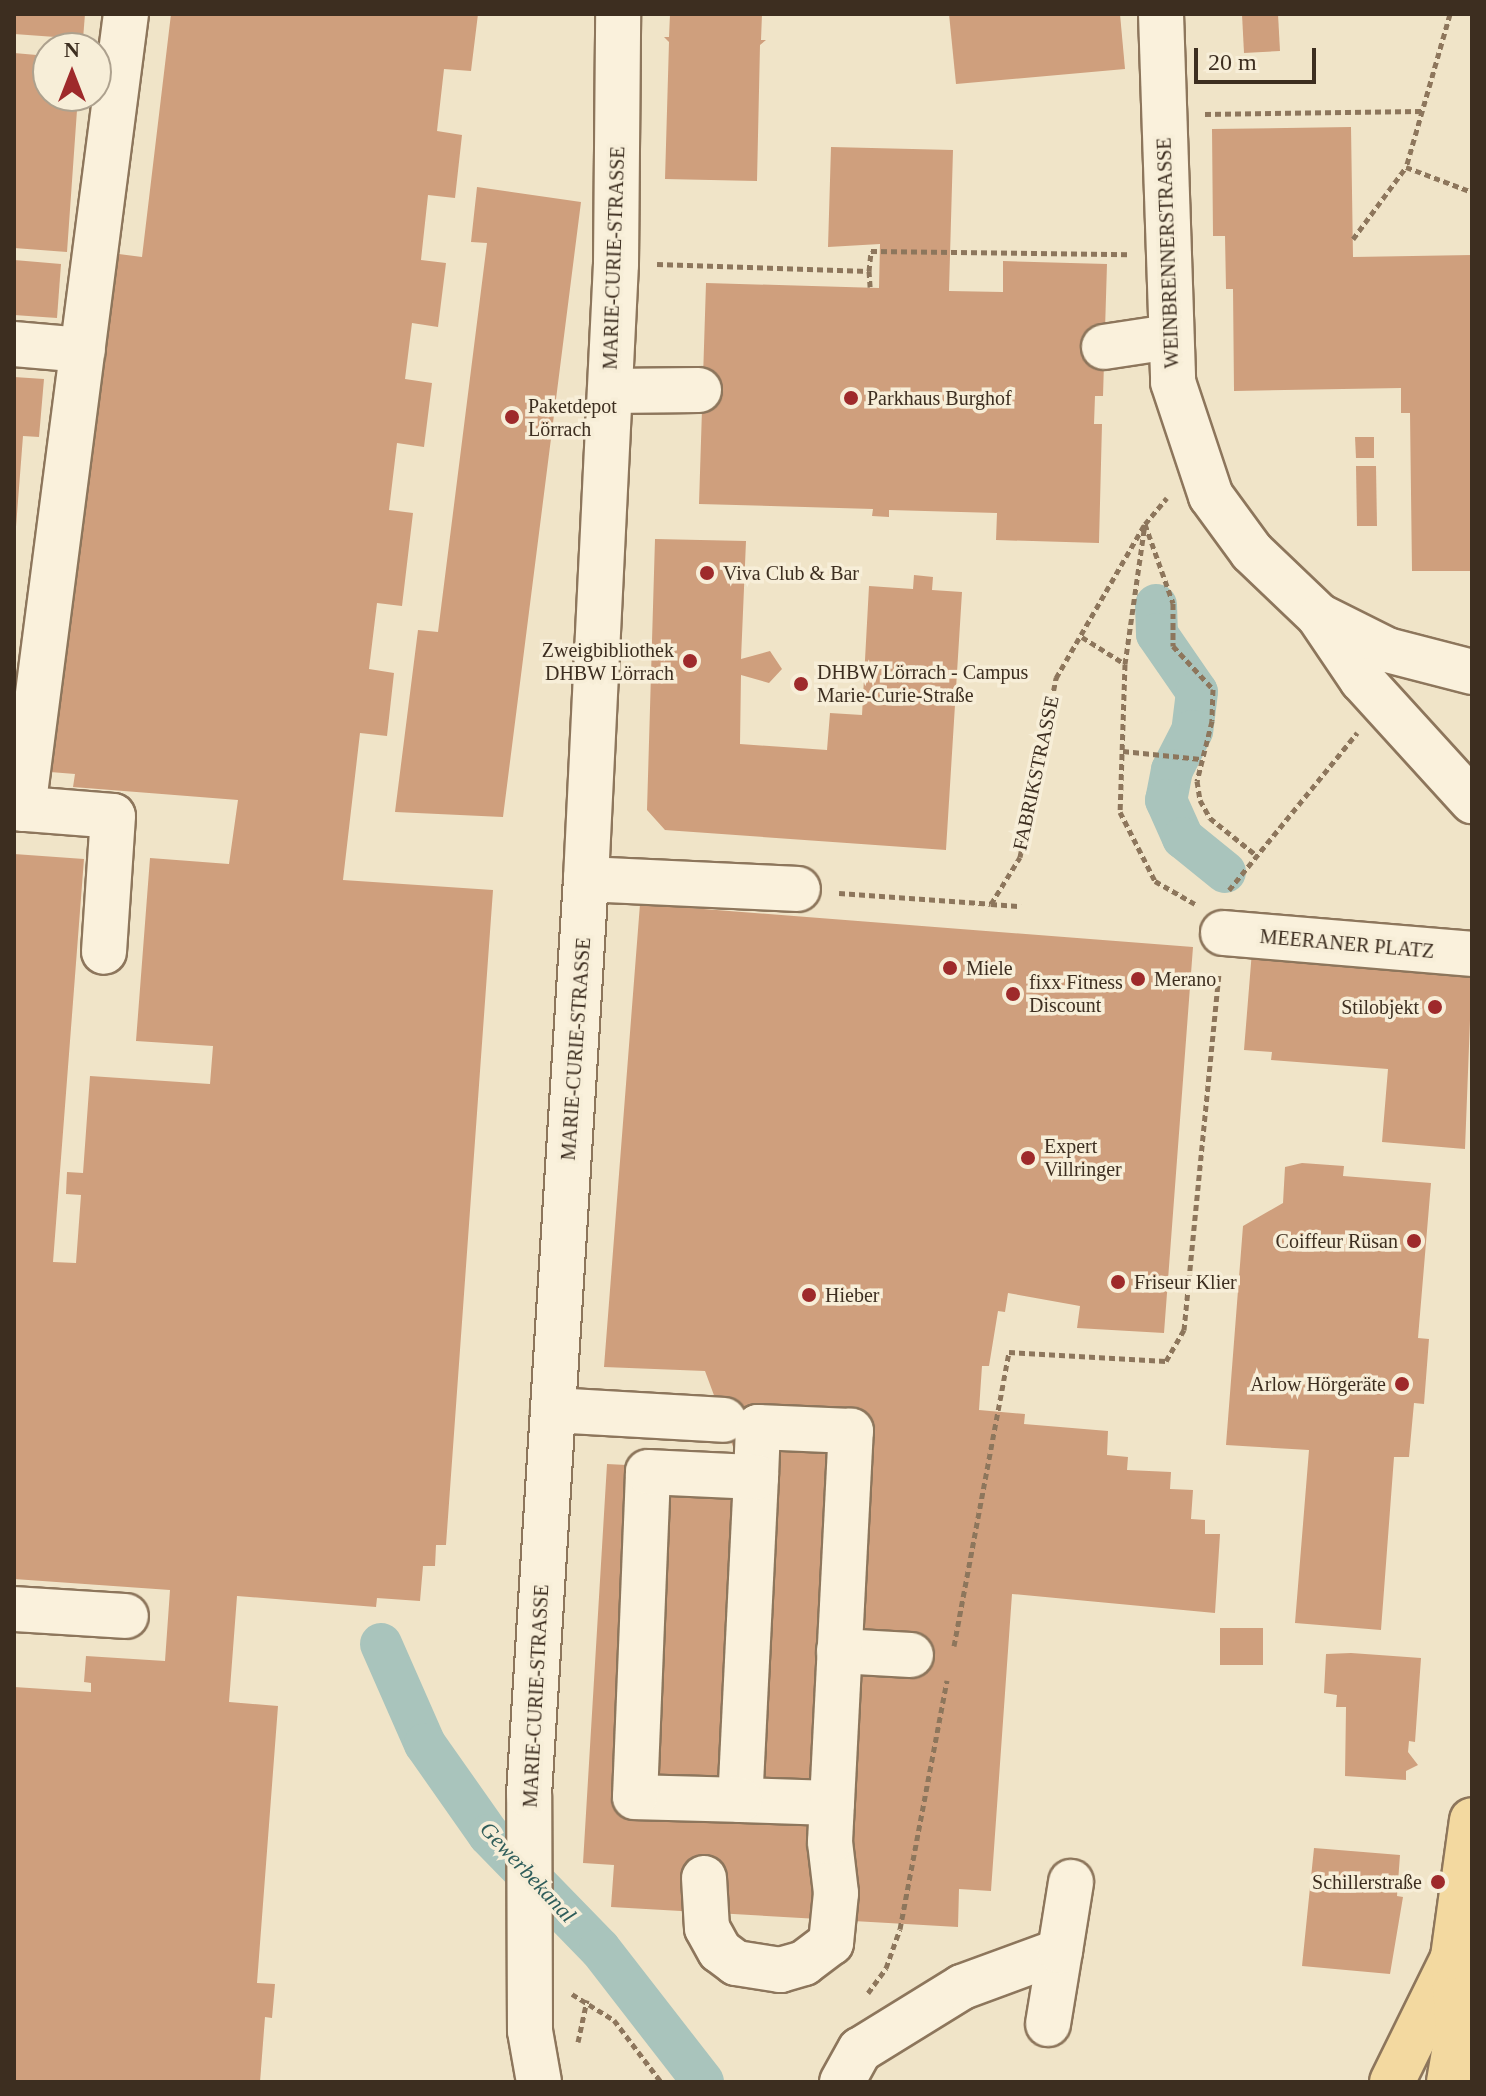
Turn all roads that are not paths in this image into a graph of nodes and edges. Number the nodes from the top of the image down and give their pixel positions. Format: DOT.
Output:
graph roads {
  1 [pos="126,14"];
  2 [pos="618,14"];
  3 [pos="1161,14"];
  4 [pos="1169,337"];
  5 [pos="14,344"];
  6 [pos="1104,347"];
  7 [pos="83,350"];
  8 [pos="699,390"];
  9 [pos="610,391"];
  10 [pos="1319,616"];
  11 [pos="1472,672"];
  12 [pos="1472,801"];
  13 [pos="18,809"];
  14 [pos="586,879"];
  15 [pos="798,889"];
  16 [pos="1223,927"];
  17 [pos="104,952"];
  18 [pos="1472,954"];
  19 [pos="553,1410"];
  20 [pos="724,1420"];
  21 [pos="756,1477"];
  22 [pos="14,1609"];
  23 [pos="126,1616"];
  24 [pos="839,1651"];
  25 [pos="938,1656"];
  26 [pos="740,1800"];
  27 [pos="832,1803"];
  28 [pos="1472,1820"];
  29 [pos="704,1878"];
  30 [pos="1071,1882"];
  31 [pos="1060,1951"];
  32 [pos="1453,1957"];
  33 [pos="1048,2024"];
  34 [pos="539,2082"];
  35 [pos="842,2082"];
  36 [pos="1392,2082"];
  37 [pos="1449,2082"];
  1 -- 7 [label="street"];
  2 -- 9 [label="street, MARIE-CURIE-STRASSE"];
  3 -- 4 [label="street, WEINBRENNERSTRASSE"];
  4 -- 6 [label="street"];
  4 -- 10 [label="street, WEINBRENNERSTRASSE"];
  5 -- 7 [label="street"];
  7 -- 13 [label="street"];
  8 -- 9 [label="street"];
  9 -- 14 [label="street, MARIE-CURIE-STRASSE"];
  10 -- 11 [label="street, WEINBRENNERSTRASSE"];
  10 -- 12 [label="street"];
  13 -- 17 [label="street"];
  14 -- 15 [label="street"];
  14 -- 19 [label="street, MARIE-CURIE-STRASSE"];
  16 -- 18 [label="street, MEERANER PLATZ"];
  19 -- 20 [label="street"];
  19 -- 34 [label="street, MARIE-CURIE-STRASSE"];
  21 -- 24 [label="street"];
  21 -- 26 [label="street"];
  21 -- 26 [label="street"];
  22 -- 23 [label="street"];
  24 -- 25 [label="street"];
  24 -- 27 [label="street"];
  26 -- 27 [label="street"];
  27 -- 29 [label="street"];
  28 -- 32 [label="main road"];
  30 -- 31 [label="street"];
  31 -- 33 [label="street"];
  31 -- 35 [label="street"];
  32 -- 36 [label="main road"];
  32 -- 37 [label="main road"];
}
